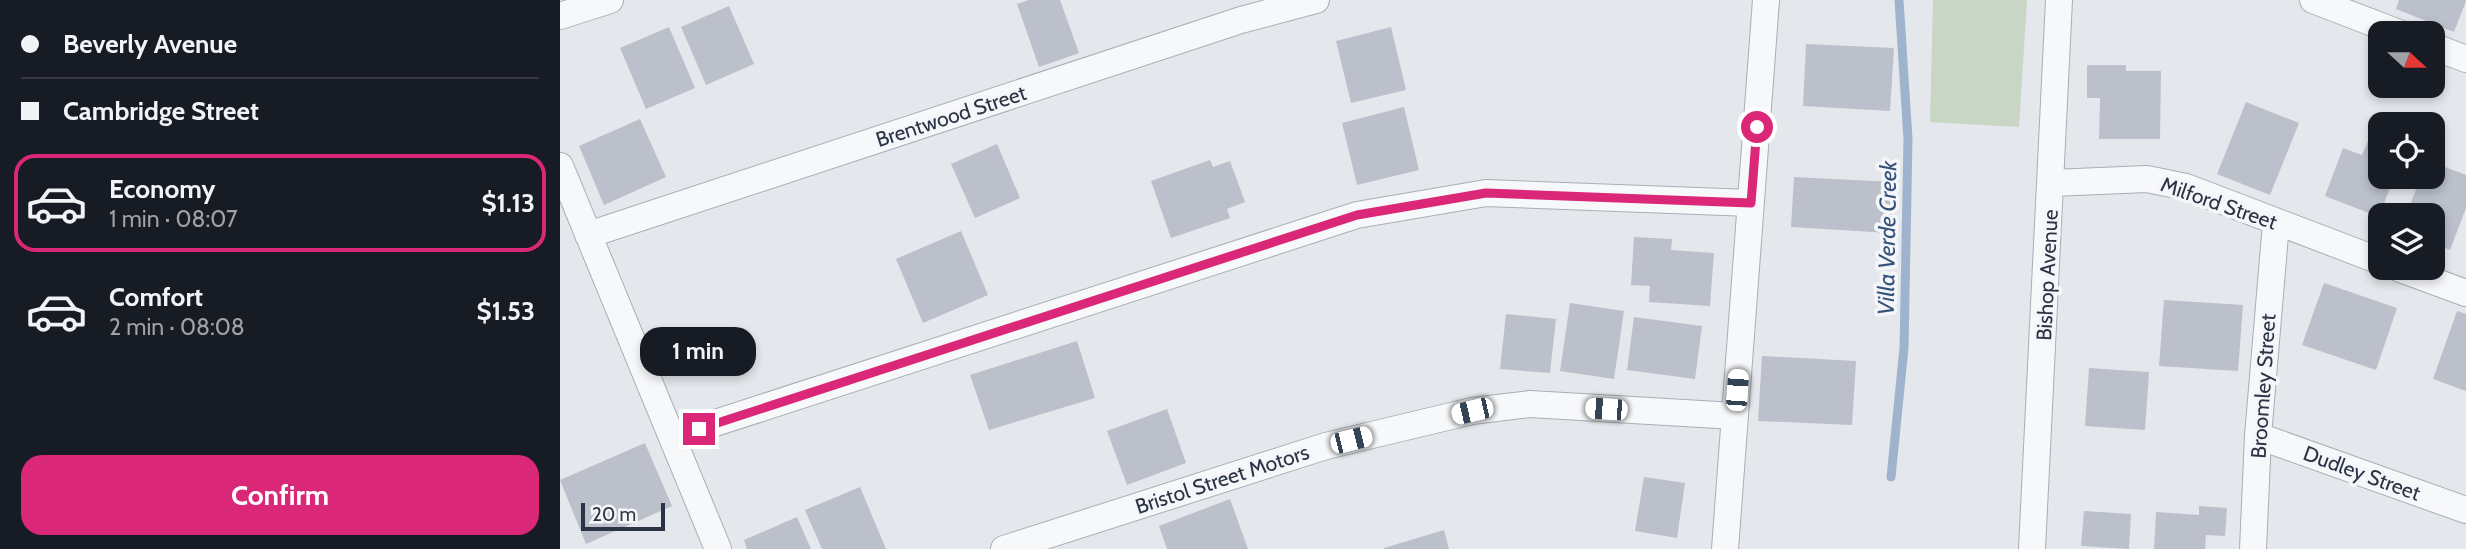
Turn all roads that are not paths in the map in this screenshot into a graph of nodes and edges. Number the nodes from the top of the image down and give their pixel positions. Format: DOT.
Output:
graph roads {
  1 [pos="610,0"];
  2 [pos="1315,0"];
  3 [pos="1766,0"];
  4 [pos="2059,0"];
  5 [pos="2313,0"];
  6 [pos="560,16"];
  7 [pos="2368,21"];
  8 [pos="2445,51"];
  9 [pos="2466,59"];
  10 [pos="560,166"];
  11 [pos="2052,183"];
  12 [pos="1751,203"];
  13 [pos="2276,223"];
  14 [pos="589,235"];
  15 [pos="2368,257"];
  16 [pos="2431,280"];
  17 [pos="2466,293"];
  18 [pos="1735,416"];
  19 [pos="2258,436"];
  20 [pos="673,438"];
  21 [pos="2466,510"];
  22 [pos="718,549"];
  23 [pos="1004,549"];
  24 [pos="1725,549"];
  25 [pos="2032,549"];
  26 [pos="2253,549"];
  1 -- 6 [label="street"];
  2 -- 14 [label="street, Brentwood Street"];
  3 -- 12 [label="street"];
  4 -- 11 [label="street, Bishop Avenue"];
  5 -- 7 [label="street"];
  8 -- 9 [label="street"];
  10 -- 14 [label="street"];
  11 -- 13 [label="street, Milford Street"];
  11 -- 25 [label="street, Bishop Avenue"];
  12 -- 18 [label="street"];
  12 -- 20 [label="street"];
  13 -- 15 [label="street, Milford Street"];
  13 -- 19 [label="street, Broomley Street"];
  14 -- 20 [label="street"];
  16 -- 17 [label="street"];
  18 -- 23 [label="street, Bristol Street Motors"];
  18 -- 24 [label="street"];
  19 -- 21 [label="street, Dudley Street"];
  19 -- 26 [label="street, Broomley Street"];
  20 -- 22 [label="street"];
}
